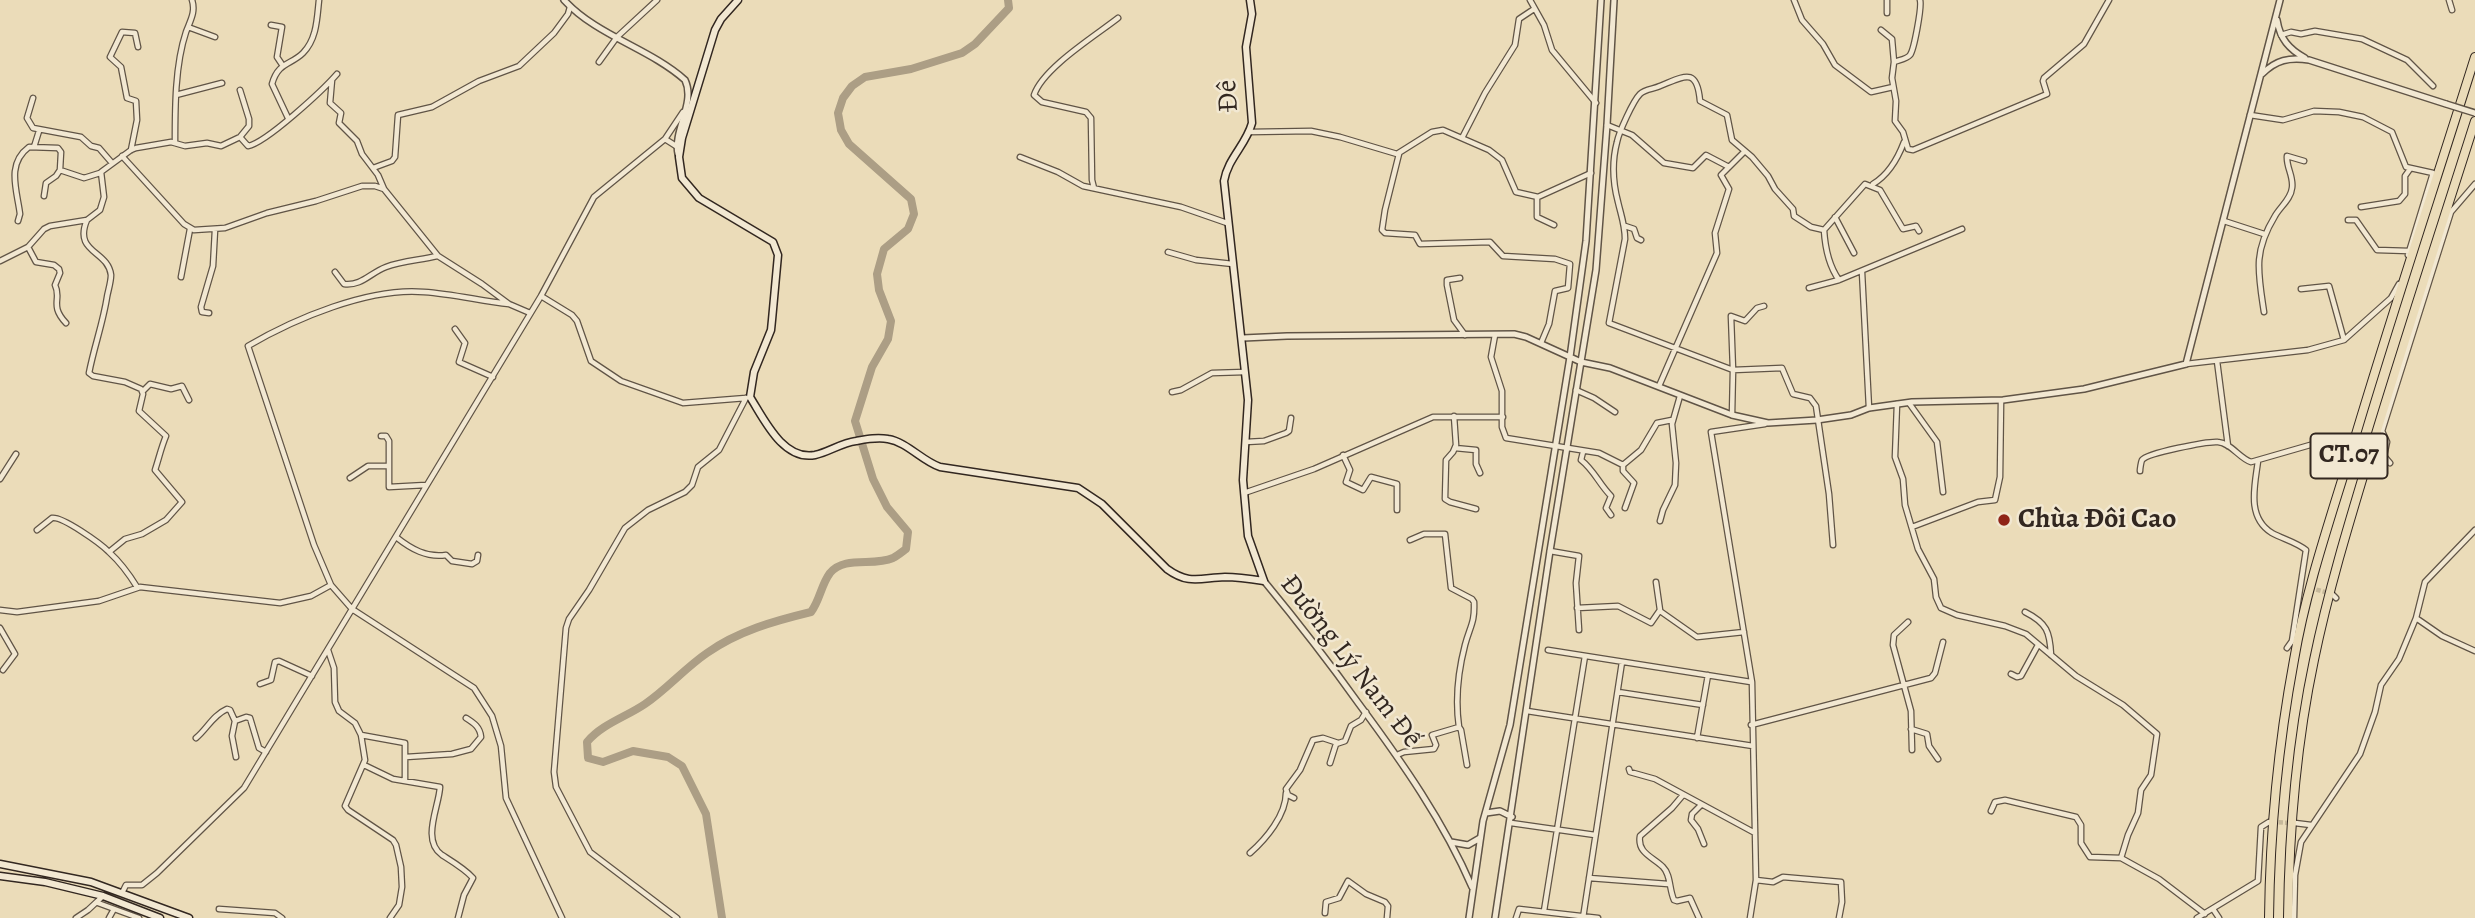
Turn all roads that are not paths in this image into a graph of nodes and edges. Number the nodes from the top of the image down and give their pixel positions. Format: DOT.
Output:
graph roads {
  1 [pos="192,0"];
  2 [pos="319,0"];
  3 [pos="564,0"];
  4 [pos="656,0"];
  5 [pos="738,0"];
  6 [pos="1250,0"];
  7 [pos="1530,0"];
  8 [pos="1601,0"];
  9 [pos="1614,0"];
  10 [pos="1794,0"];
  11 [pos="1887,0"];
  12 [pos="1920,0"];
  13 [pos="2109,0"];
  14 [pos="2280,0"];
  15 [pos="2449,0"];
  16 [pos="570,7"];
  17 [pos="1534,9"];
  18 [pos="2452,10"];
  19 [pos="1887,13"];
  20 [pos="2276,14"];
  21 [pos="1118,18"];
  22 [pos="271,25"];
  23 [pos="188,26"];
  24 [pos="1881,30"];
  25 [pos="2281,35"];
  26 [pos="215,37"];
  27 [pos="617,37"];
  28 [pos="138,47"];
  29 [pos="2475,57"];
  30 [pos="2309,60"];
  31 [pos="599,62"];
  32 [pos="1894,62"];
  33 [pos="283,66"];
  34 [pos="337,74"];
  35 [pos="2261,75"];
  36 [pos="332,80"];
  37 [pos="222,83"];
  38 [pos="2433,86"];
  39 [pos="1893,87"];
  40 [pos="240,90"];
  41 [pos="176,95"];
  42 [pos="33,98"];
  43 [pos="1596,103"];
  44 [pos="684,111"];
  45 [pos="2475,113"];
  46 [pos="2250,116"];
  47 [pos="288,118"];
  48 [pos="2475,121"];
  49 [pos="1607,125"];
  50 [pos="1622,129"];
  51 [pos="39,131"];
  52 [pos="1250,132"];
  53 [pos="240,137"];
  54 [pos="1462,138"];
  55 [pos="665,139"];
  56 [pos="1905,139"];
  57 [pos="175,143"];
  58 [pos="676,145"];
  59 [pos="34,147"];
  60 [pos="131,150"];
  61 [pos="1745,150"];
  62 [pos="1399,154"];
  63 [pos="122,156"];
  64 [pos="679,157"];
  65 [pos="1020,157"];
  66 [pos="2304,161"];
  67 [pos="112,163"];
  68 [pos="1729,167"];
  69 [pos="373,168"];
  70 [pos="2410,169"];
  71 [pos="60,170"];
  72 [pos="101,172"];
  73 [pos="1591,173"];
  74 [pos="1872,185"];
  75 [pos="1094,188"];
  76 [pos="2474,188"];
  77 [pos="384,189"];
  78 [pos="44,196"];
  79 [pos="1536,197"];
  80 [pos="2361,207"];
  81 [pos="1835,217"];
  82 [pos="2348,219"];
  83 [pos="87,220"];
  84 [pos="2224,220"];
  85 [pos="18,221"];
  86 [pos="1227,223"];
  87 [pos="1554,225"];
  88 [pos="1625,226"];
  89 [pos="190,229"];
  90 [pos="1962,229"];
  91 [pos="215,230"];
  92 [pos="1824,230"];
  93 [pos="1919,231"];
  94 [pos="2264,234"];
  95 [pos="1641,240"];
  96 [pos="28,247"];
  97 [pos="2409,251"];
  98 [pos="1168,252"];
  99 [pos="1854,253"];
  100 [pos="438,256"];
  101 [pos="0,261"];
  102 [pos="1233,264"];
  103 [pos="335,272"];
  104 [pos="1862,272"];
  105 [pos="181,277"];
  106 [pos="1460,278"];
  107 [pos="1839,280"];
  108 [pos="1809,288"];
  109 [pos="2301,289"];
  110 [pos="541,296"];
  111 [pos="509,304"];
  112 [pos="1764,306"];
  113 [pos="2264,312"];
  114 [pos="209,313"];
  115 [pos="530,313"];
  116 [pos="66,323"];
  117 [pos="455,329"];
  118 [pos="1465,335"];
  119 [pos="1495,335"];
  120 [pos="1243,338"];
  121 [pos="2344,341"];
  122 [pos="1541,343"];
  123 [pos="1676,348"];
  124 [pos="1570,357"];
  125 [pos="2217,361"];
  126 [pos="1581,362"];
  127 [pos="2186,364"];
  128 [pos="1733,370"];
  129 [pos="1246,372"];
  130 [pos="493,377"];
  131 [pos="1659,386"];
  132 [pos="1576,390"];
  133 [pos="143,391"];
  134 [pos="1172,392"];
  135 [pos="1680,396"];
  136 [pos="748,398"];
  137 [pos="189,400"];
  138 [pos="2001,401"];
  139 [pos="1909,403"];
  140 [pos="1897,404"];
  141 [pos="1869,408"];
  142 [pos="1615,412"];
  143 [pos="1732,415"];
  144 [pos="1454,416"];
  145 [pos="1503,417"];
  146 [pos="1291,418"];
  147 [pos="1672,420"];
  148 [pos="1817,420"];
  149 [pos="1768,423"];
  150 [pos="381,436"];
  151 [pos="1246,442"];
  152 [pos="2317,443"];
  153 [pos="1555,446"];
  154 [pos="2228,446"];
  155 [pos="1455,448"];
  156 [pos="1566,448"];
  157 [pos="1583,452"];
  158 [pos="16,454"];
  159 [pos="1343,455"];
  160 [pos="2258,461"];
  161 [pos="2390,463"];
  162 [pos="1623,465"];
  163 [pos="387,466"];
  164 [pos="2140,471"];
  165 [pos="2,472"];
  166 [pos="1480,473"];
  167 [pos="350,478"];
  168 [pos="0,479"];
  169 [pos="426,485"];
  170 [pos="1943,492"];
  171 [pos="1244,493"];
  172 [pos="1476,509"];
  173 [pos="1625,509"];
  174 [pos="1397,510"];
  175 [pos="1611,515"];
  176 [pos="1660,521"];
  177 [pos="1912,527"];
  178 [pos="37,530"];
  179 [pos="2475,530"];
  180 [pos="396,537"];
  181 [pos="1410,540"];
  182 [pos="1833,545"];
  183 [pos="1550,551"];
  184 [pos="109,552"];
  185 [pos="478,555"];
  186 [pos="1264,581"];
  187 [pos="1656,582"];
  188 [pos="331,585"];
  189 [pos="137,587"];
  190 [pos="2331,593"];
  191 [pos="2336,598"];
  192 [pos="1577,608"];
  193 [pos="352,609"];
  194 [pos="0,610"];
  195 [pos="1660,611"];
  196 [pos="2025,612"];
  197 [pos="2416,618"];
  198 [pos="1908,622"];
  199 [pos="0,628"];
  200 [pos="1579,630"];
  201 [pos="1744,632"];
  202 [pos="1943,642"];
  203 [pos="2038,645"];
  204 [pos="1524,647"];
  205 [pos="2287,648"];
  206 [pos="1536,649"];
  207 [pos="328,650"];
  208 [pos="1548,650"];
  209 [pos="2475,651"];
  210 [pos="1585,656"];
  211 [pos="2051,656"];
  212 [pos="1622,662"];
  213 [pos="4,670"];
  214 [pos="2011,674"];
  215 [pos="1707,675"];
  216 [pos="312,676"];
  217 [pos="1752,682"];
  218 [pos="260,684"];
  219 [pos="1903,685"];
  220 [pos="1618,692"];
  221 [pos="1703,705"];
  222 [pos="1527,711"];
  223 [pos="1366,712"];
  224 [pos="466,718"];
  225 [pos="1574,718"];
  226 [pos="235,721"];
  227 [pos="1613,724"];
  228 [pos="1751,725"];
  229 [pos="1459,727"];
  230 [pos="1911,729"];
  231 [pos="361,735"];
  232 [pos="1697,737"];
  233 [pos="196,738"];
  234 [pos="1338,743"];
  235 [pos="1753,746"];
  236 [pos="1912,750"];
  237 [pos="266,752"];
  238 [pos="1397,755"];
  239 [pos="236,757"];
  240 [pos="406,757"];
  241 [pos="1938,759"];
  242 [pos="1330,763"];
  243 [pos="364,765"];
  244 [pos="1467,765"];
  245 [pos="1629,769"];
  246 [pos="405,780"];
  247 [pos="1286,792"];
  248 [pos="1683,796"];
  249 [pos="1294,799"];
  250 [pos="1700,805"];
  251 [pos="1991,811"];
  252 [pos="1485,814"];
  253 [pos="1512,820"];
  254 [pos="2269,822"];
  255 [pos="2295,823"];
  256 [pos="2311,825"];
  257 [pos="1558,829"];
  258 [pos="1756,833"];
  259 [pos="1595,835"];
  260 [pos="1480,838"];
  261 [pos="1449,841"];
  262 [pos="1704,844"];
  263 [pos="1250,853"];
  264 [pos="2121,858"];
  265 [pos="0,864"];
  266 [pos="0,876"];
  267 [pos="1589,878"];
  268 [pos="1756,880"];
  269 [pos="1668,884"];
  270 [pos="1473,890"];
  271 [pos="122,893"];
  272 [pos="103,896"];
  273 [pos="98,903"];
  274 [pos="114,909"];
  275 [pos="219,909"];
  276 [pos="2213,909"];
  277 [pos="1544,911"];
  278 [pos="1325,913"];
  279 [pos="2205,914"];
  280 [pos="391,917"];
  281 [pos="1583,917"];
  282 [pos="75,918"];
  283 [pos="109,918"];
  284 [pos="139,918"];
  285 [pos="160,918"];
  286 [pos="189,918"];
  287 [pos="282,918"];
  288 [pos="382,918"];
  289 [pos="458,918"];
  290 [pos="562,918"];
  291 [pos="677,918"];
  292 [pos="1387,918"];
  293 [pos="1469,918"];
  294 [pos="1495,918"];
  295 [pos="1516,918"];
  296 [pos="1598,918"];
  297 [pos="1699,918"];
  298 [pos="1750,918"];
  299 [pos="1839,918"];
  300 [pos="2197,918"];
  301 [pos="2219,918"];
  302 [pos="2267,918"];
  303 [pos="2288,918"];
  304 [pos="2294,918"];
  1 -- 23 [label="street"];
  2 -- 33 [label="street"];
  3 -- 16 [label="street"];
  4 -- 27 [label="street"];
  5 -- 64 [label="main road"];
  6 -- 52 [label="main road, Đê"];
  7 -- 17 [label="street"];
  8 -- 43 [label="street"];
  9 -- 49 [label="street"];
  10 -- 39 [label="street"];
  11 -- 19 [label="street"];
  12 -- 32 [label="street"];
  13 -- 56 [label="street"];
  14 -- 20 [label="street"];
  15 -- 18 [label="street"];
  16 -- 27 [label="street"];
  16 -- 69 [label="street"];
  17 -- 43 [label="street"];
  17 -- 54 [label="street"];
  20 -- 25 [label="street"];
  20 -- 35 [label="street"];
  21 -- 75 [label="street"];
  22 -- 33 [label="street"];
  23 -- 26 [label="street"];
  23 -- 41 [label="street"];
  24 -- 32 [label="street"];
  25 -- 30 [label="street"];
  25 -- 38 [label="street"];
  27 -- 31 [label="street"];
  27 -- 44 [label="street"];
  28 -- 60 [label="street"];
  29 -- 302 [label="highway, CT.07"];
  30 -- 35 [label="street"];
  30 -- 45 [label="street, bridge"];
  32 -- 39 [label="street"];
  33 -- 47 [label="street"];
  34 -- 36 [label="street"];
  35 -- 46 [label="street"];
  36 -- 47 [label="street"];
  36 -- 69 [label="street"];
  37 -- 41 [label="street"];
  39 -- 56 [label="street"];
  40 -- 53 [label="street"];
  41 -- 57 [label="street"];
  42 -- 51 [label="street"];
  43 -- 73 [label="street"];
  44 -- 55 [label="street"];
  44 -- 58 [label="street"];
  46 -- 70 [label="street"];
  46 -- 84 [label="street"];
  47 -- 53 [label="street"];
  48 -- 303 [label="highway, CT.07"];
  49 -- 50 [label="street"];
  49 -- 126 [label="street"];
  50 -- 61 [label="street"];
  50 -- 68 [label="street"];
  50 -- 88 [label="street"];
  51 -- 59 [label="street"];
  51 -- 67 [label="street"];
  52 -- 62 [label="street"];
  52 -- 86 [label="main road, Đê"];
  53 -- 57 [label="street"];
  54 -- 62 [label="street"];
  54 -- 79 [label="street"];
  55 -- 58 [label="street"];
  55 -- 110 [label="street"];
  56 -- 74 [label="street"];
  57 -- 60 [label="street"];
  58 -- 64 [label="street"];
  59 -- 71 [label="street"];
  59 -- 85 [label="street"];
  60 -- 63 [label="street"];
  61 -- 68 [label="street"];
  61 -- 92 [label="street"];
  62 -- 122 [label="street"];
  63 -- 67 [label="street"];
  63 -- 89 [label="street"];
  64 -- 136 [label="main road"];
  65 -- 75 [label="street"];
  66 -- 94 [label="street"];
  67 -- 72 [label="street"];
  68 -- 123 [label="street"];
  69 -- 77 [label="street"];
  70 -- 80 [label="street"];
  70 -- 97 [label="street"];
  71 -- 72 [label="street"];
  71 -- 78 [label="street"];
  72 -- 83 [label="street"];
  73 -- 79 [label="street"];
  73 -- 124 [label="street"];
  74 -- 81 [label="street"];
  74 -- 93 [label="street"];
  75 -- 86 [label="street"];
  76 -- 161 [label="street"];
  77 -- 91 [label="street"];
  77 -- 100 [label="street"];
  79 -- 87 [label="street"];
  81 -- 92 [label="street"];
  81 -- 99 [label="street"];
  82 -- 97 [label="street"];
  83 -- 96 [label="street"];
  83 -- 133 [label="street"];
  84 -- 94 [label="street"];
  84 -- 127 [label="street"];
  86 -- 102 [label="main road, Đê"];
  88 -- 95 [label="street"];
  88 -- 123 [label="street"];
  89 -- 91 [label="street"];
  89 -- 105 [label="street"];
  90 -- 104 [label="street"];
  91 -- 114 [label="street"];
  92 -- 107 [label="street"];
  94 -- 113 [label="street"];
  96 -- 101 [label="street"];
  96 -- 116 [label="street"];
  97 -- 121 [label="street"];
  98 -- 102 [label="street"];
  100 -- 103 [label="street"];
  100 -- 111 [label="street"];
  102 -- 120 [label="main road, Đê"];
  104 -- 107 [label="street"];
  104 -- 141 [label="street"];
  106 -- 118 [label="street"];
  107 -- 108 [label="street"];
  109 -- 121 [label="street"];
  110 -- 115 [label="street"];
  110 -- 136 [label="street"];
  111 -- 115 [label="street"];
  111 -- 188 [label="street"];
  112 -- 128 [label="street"];
  115 -- 130 [label="street"];
  117 -- 130 [label="street"];
  118 -- 119 [label="street"];
  118 -- 120 [label="street"];
  119 -- 122 [label="street"];
  119 -- 145 [label="street"];
  120 -- 129 [label="main road, Đê"];
  121 -- 125 [label="street"];
  122 -- 124 [label="street"];
  123 -- 128 [label="street"];
  123 -- 131 [label="street"];
  124 -- 126 [label="street"];
  124 -- 153 [label="street"];
  125 -- 127 [label="street"];
  125 -- 154 [label="street"];
  126 -- 131 [label="street"];
  126 -- 132 [label="street"];
  127 -- 138 [label="street"];
  128 -- 143 [label="street"];
  128 -- 148 [label="street"];
  129 -- 134 [label="street"];
  129 -- 151 [label="main road, Đê"];
  130 -- 169 [label="street"];
  131 -- 135 [label="street"];
  132 -- 142 [label="street"];
  132 -- 156 [label="street"];
  133 -- 137 [label="street"];
  133 -- 184 [label="street"];
  135 -- 143 [label="street"];
  135 -- 147 [label="street"];
  136 -- 186 [label="main road, Đường Lý Nam Đế"];
  136 -- 291 [label="street"];
  138 -- 139 [label="street"];
  138 -- 177 [label="street"];
  139 -- 140 [label="street"];
  139 -- 170 [label="street"];
  140 -- 141 [label="street"];
  140 -- 177 [label="street"];
  141 -- 148 [label="street"];
  143 -- 149 [label="street"];
  144 -- 145 [label="street"];
  144 -- 155 [label="street"];
  144 -- 159 [label="street"];
  145 -- 153 [label="street"];
  146 -- 151 [label="street"];
  147 -- 162 [label="street"];
  147 -- 176 [label="street"];
  148 -- 149 [label="street"];
  148 -- 182 [label="street"];
  149 -- 201 [label="street"];
  150 -- 163 [label="street"];
  151 -- 171 [label="main road, Đê"];
  152 -- 160 [label="street"];
  153 -- 156 [label="street"];
  153 -- 204 [label="street"];
  154 -- 160 [label="street"];
  154 -- 164 [label="street"];
  155 -- 166 [label="street"];
  155 -- 172 [label="street"];
  156 -- 157 [label="street"];
  156 -- 183 [label="street"];
  157 -- 162 [label="street"];
  157 -- 175 [label="street"];
  158 -- 165 [label="street"];
  159 -- 171 [label="street"];
  159 -- 174 [label="street"];
  160 -- 205 [label="street"];
  162 -- 173 [label="street"];
  163 -- 167 [label="street"];
  163 -- 169 [label="street"];
  165 -- 168 [label="street"];
  169 -- 180 [label="street"];
  171 -- 186 [label="main road, Đê"];
  177 -- 203 [label="street"];
  178 -- 184 [label="street"];
  179 -- 197 [label="street"];
  180 -- 185 [label="street"];
  180 -- 193 [label="street"];
  181 -- 229 [label="street"];
  183 -- 192 [label="street"];
  183 -- 206 [label="street"];
  184 -- 189 [label="street"];
  186 -- 223 [label="street, Đường Lý Nam Đế"];
  187 -- 195 [label="street"];
  188 -- 189 [label="street"];
  188 -- 193 [label="street"];
  189 -- 194 [label="street"];
  190 -- 191 [label="street"];
  192 -- 195 [label="street"];
  192 -- 200 [label="street"];
  193 -- 207 [label="street"];
  193 -- 290 [label="street"];
  195 -- 201 [label="street"];
  196 -- 211 [label="street"];
  197 -- 209 [label="street"];
  197 -- 256 [label="street"];
  198 -- 219 [label="street"];
  199 -- 213 [label="street"];
  201 -- 217 [label="street"];
  202 -- 219 [label="street"];
  203 -- 211 [label="street"];
  203 -- 214 [label="street"];
  204 -- 206 [label="street"];
  204 -- 252 [label="street"];
  206 -- 222 [label="street"];
  207 -- 216 [label="street"];
  207 -- 231 [label="street"];
  208 -- 210 [label="street"];
  210 -- 212 [label="street"];
  210 -- 225 [label="street"];
  211 -- 264 [label="street"];
  212 -- 215 [label="street"];
  212 -- 220 [label="street"];
  215 -- 217 [label="street"];
  215 -- 221 [label="street"];
  216 -- 218 [label="street"];
  216 -- 237 [label="street"];
  217 -- 228 [label="street"];
  219 -- 228 [label="street"];
  219 -- 230 [label="street"];
  220 -- 221 [label="street"];
  220 -- 227 [label="street"];
  221 -- 232 [label="street"];
  222 -- 225 [label="street"];
  222 -- 253 [label="street"];
  223 -- 234 [label="street"];
  223 -- 238 [label="street, Đường Lý Nam Đế"];
  224 -- 240 [label="street"];
  225 -- 227 [label="street"];
  225 -- 257 [label="street"];
  226 -- 233 [label="street"];
  226 -- 237 [label="street"];
  226 -- 239 [label="street"];
  227 -- 232 [label="street"];
  227 -- 259 [label="street"];
  228 -- 235 [label="street"];
  229 -- 238 [label="street"];
  229 -- 244 [label="street"];
  230 -- 236 [label="street"];
  230 -- 241 [label="street"];
  231 -- 240 [label="street"];
  231 -- 243 [label="street"];
  232 -- 235 [label="street"];
  234 -- 242 [label="street"];
  234 -- 247 [label="street"];
  235 -- 258 [label="street"];
  237 -- 271 [label="street"];
  238 -- 261 [label="street, Đường Lý Nam Đế"];
  240 -- 246 [label="street"];
  243 -- 246 [label="street"];
  243 -- 280 [label="street"];
  245 -- 248 [label="street"];
  246 -- 289 [label="street"];
  247 -- 249 [label="street"];
  247 -- 263 [label="street"];
  248 -- 250 [label="street"];
  248 -- 269 [label="street"];
  250 -- 258 [label="street"];
  250 -- 262 [label="street"];
  251 -- 264 [label="street"];
  252 -- 253 [label="street"];
  252 -- 260 [label="street"];
  253 -- 257 [label="street"];
  253 -- 294 [label="street"];
  254 -- 276 [label="street"];
  255 -- 256 [label="street"];
  256 -- 304 [label="street"];
  257 -- 259 [label="street"];
  257 -- 277 [label="street"];
  258 -- 268 [label="street"];
  259 -- 267 [label="street"];
  260 -- 261 [label="street"];
  260 -- 270 [label="street"];
  261 -- 270 [label="street, Đường Lý Nam Đế"];
  264 -- 279 [label="street"];
  265 -- 271 [label="main road"];
  266 -- 272 [label="main road"];
  267 -- 269 [label="street"];
  267 -- 281 [label="street"];
  268 -- 298 [label="street"];
  268 -- 299 [label="street"];
  269 -- 297 [label="street"];
  270 -- 293 [label="street"];
  271 -- 286 [label="main road"];
  272 -- 273 [label="street"];
  272 -- 285 [label="main road"];
  273 -- 274 [label="street"];
  273 -- 282 [label="street"];
  274 -- 283 [label="street"];
  274 -- 284 [label="street"];
  275 -- 287 [label="street"];
  276 -- 279 [label="street"];
  276 -- 301 [label="street"];
  277 -- 281 [label="street"];
  277 -- 295 [label="street"];
  278 -- 292 [label="street"];
  279 -- 300 [label="street"];
  280 -- 288 [label="street"];
  281 -- 296 [label="street"];
}
